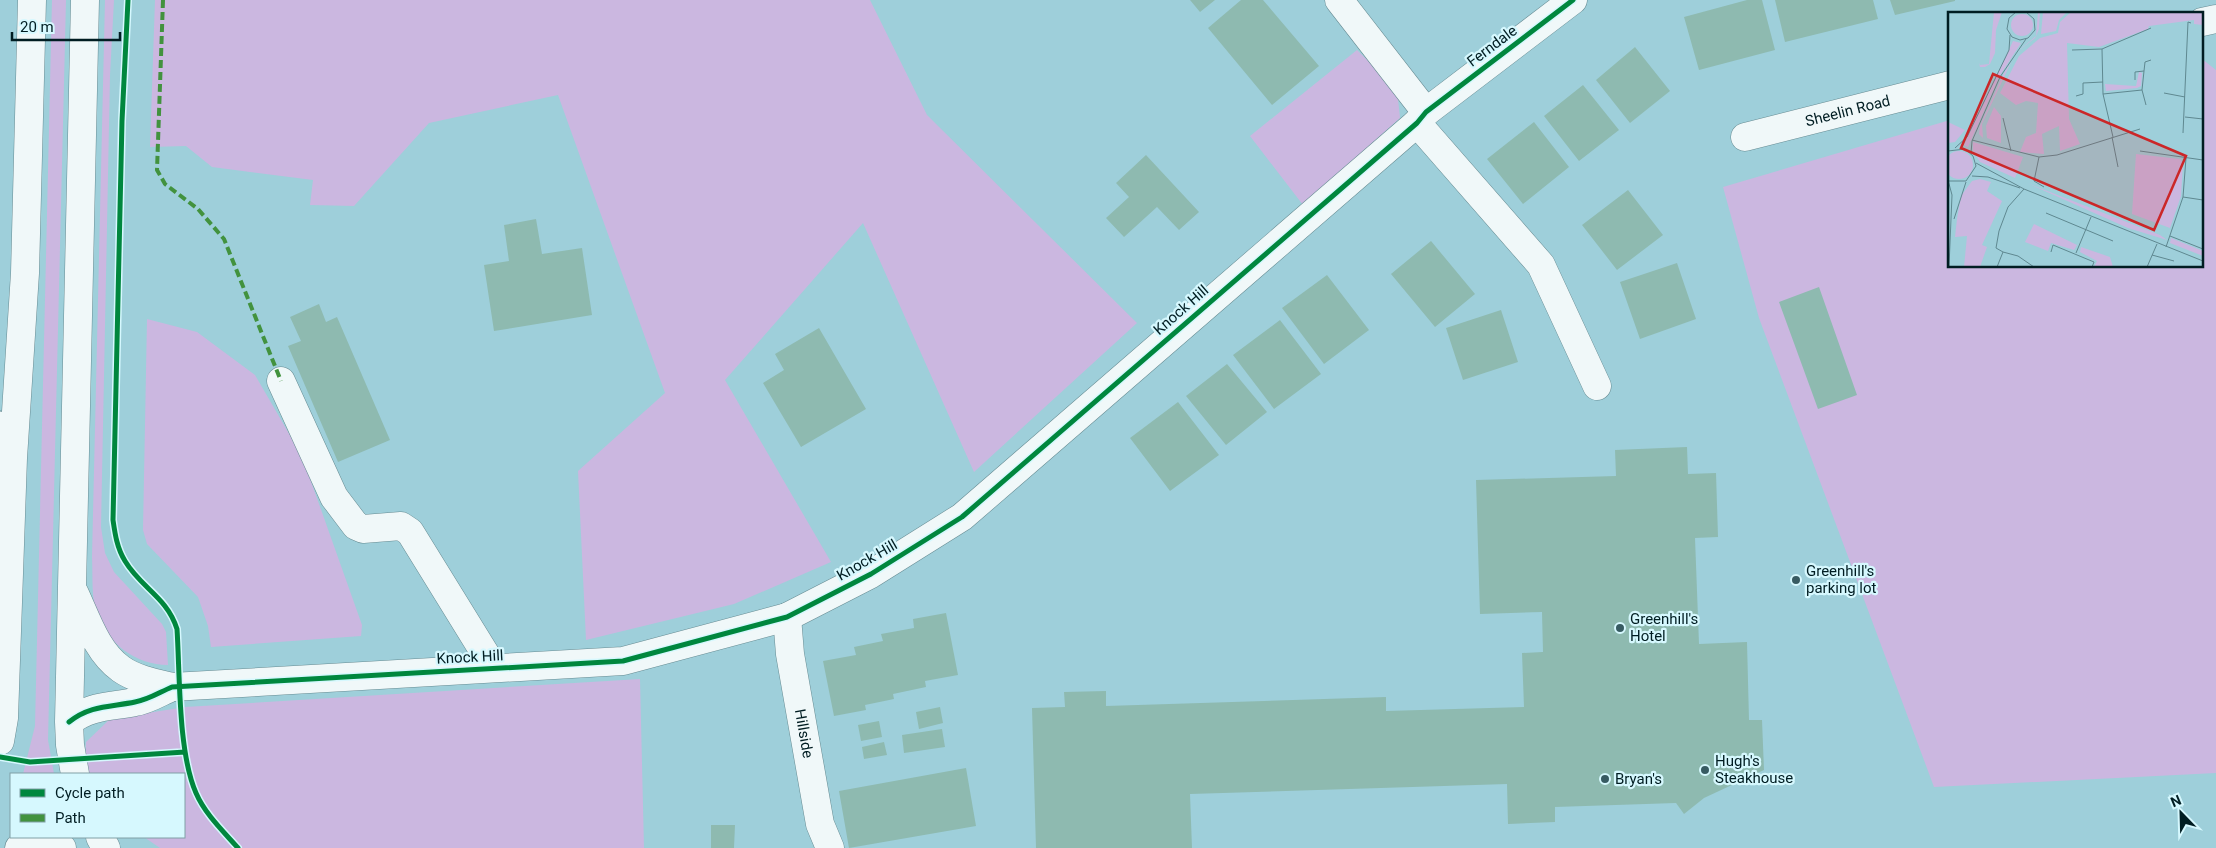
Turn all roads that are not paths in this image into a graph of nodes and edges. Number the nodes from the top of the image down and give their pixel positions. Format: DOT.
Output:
graph roads {
  1 [pos="32,0"];
  2 [pos="85,0"];
  3 [pos="1340,0"];
  4 [pos="1572,0"];
  5 [pos="1948,86"];
  6 [pos="1421,118"];
  7 [pos="1745,137"];
  8 [pos="281,381"];
  9 [pos="1597,386"];
  10 [pos="0,419"];
  11 [pos="13,458"];
  12 [pos="73,591"];
  13 [pos="787,617"];
  14 [pos="494,668"];
  15 [pos="172,687"];
  16 [pos="69,722"];
  17 [pos="0,741"];
  18 [pos="76,773"];
  19 [pos="19,848"];
  20 [pos="62,848"];
  21 [pos="830,848"];
  1 -- 11 [label="street"];
  2 -- 12 [label="street"];
  3 -- 6 [label="street"];
  4 -- 6 [label="street, Ferndale"];
  5 -- 7 [label="street, Sheelin Road"];
  6 -- 9 [label="street"];
  6 -- 13 [label="street, Knock Hill"];
  8 -- 14 [label="street"];
  10 -- 11 [label="lane"];
  11 -- 17 [label="street"];
  12 -- 15 [label="street"];
  12 -- 16 [label="street"];
  13 -- 14 [label="street, Knock Hill"];
  13 -- 21 [label="street, Hillside"];
  14 -- 15 [label="street, Knock Hill"];
  15 -- 16 [label="street"];
  16 -- 18 [label="street"];
  19 -- 20 [label="street"];
}
